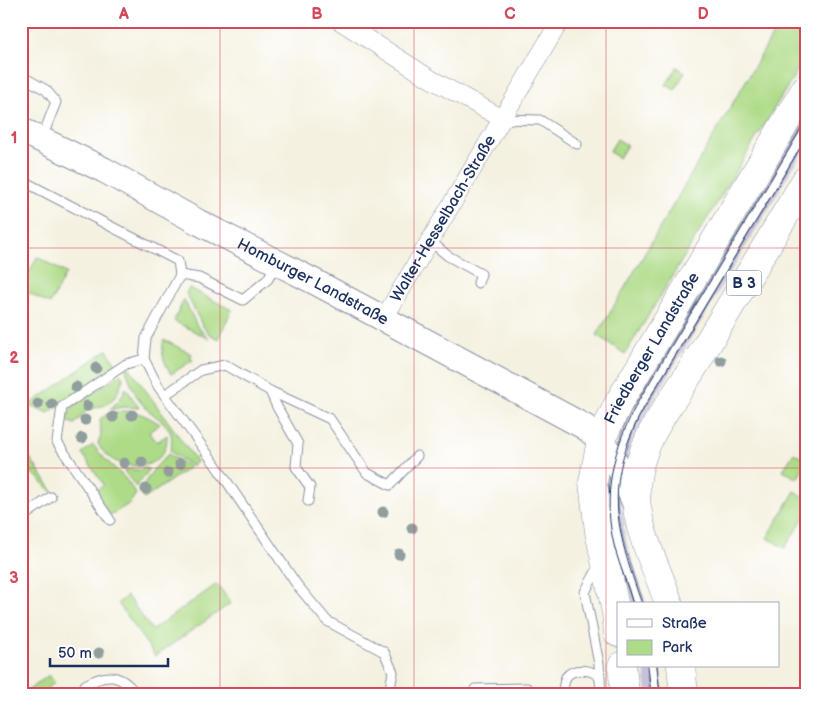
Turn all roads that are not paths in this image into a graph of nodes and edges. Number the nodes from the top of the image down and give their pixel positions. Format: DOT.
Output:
graph roads {
  1 [pos="340,21"];
  2 [pos="560,21"];
  3 [pos="21,80"];
  4 [pos="806,88"];
  5 [pos="503,119"];
  6 [pos="806,129"];
  7 [pos="31,135"];
  8 [pos="576,144"];
  9 [pos="21,180"];
  10 [pos="806,180"];
  11 [pos="430,241"];
  12 [pos="276,263"];
  13 [pos="180,275"];
  14 [pos="478,283"];
  15 [pos="383,320"];
  16 [pos="144,359"];
  17 [pos="270,391"];
  18 [pos="164,395"];
  19 [pos="601,440"];
  20 [pos="417,456"];
  21 [pos="617,464"];
  22 [pos="51,497"];
  23 [pos="308,501"];
  24 [pos="639,514"];
  25 [pos="21,518"];
  26 [pos="110,520"];
  27 [pos="604,557"];
  28 [pos="637,602"];
  29 [pos="668,602"];
  30 [pos="617,622"];
  31 [pos="652,668"];
  32 [pos="681,668"];
  33 [pos="611,672"];
  34 [pos="564,690"];
  35 [pos="91,694"];
  36 [pos="136,694"];
  37 [pos="389,694"];
  38 [pos="475,694"];
  39 [pos="532,694"];
  40 [pos="601,694"];
  41 [pos="625,694"];
  42 [pos="655,694"];
  43 [pos="684,694"];
  1 -- 5 [label="street, Walter-Hesselbach-Straße"];
  2 -- 5 [label="street, Walter-Hesselbach-Straße"];
  3 -- 7 [label="lane"];
  4 -- 19 [label="main road, Friedberger Landstraße"];
  5 -- 8 [label="lane"];
  5 -- 11 [label="street, Walter-Hesselbach-Straße"];
  6 -- 21 [label="lane, Friedberger Landstraße"];
  7 -- 12 [label="street, Homburger Landstraße"];
  9 -- 13 [label="lane"];
  10 -- 24 [label="main road, B 3"];
  11 -- 14 [label="lane"];
  11 -- 15 [label="street, Walter-Hesselbach-Straße"];
  12 -- 13 [label="lane"];
  12 -- 15 [label="street, Homburger Landstraße"];
  13 -- 16 [label="lane"];
  15 -- 19 [label="street, Homburger Landstraße"];
  16 -- 18 [label="lane"];
  16 -- 26 [label="lane"];
  17 -- 18 [label="lane"];
  17 -- 20 [label="lane"];
  17 -- 23 [label="lane"];
  18 -- 37 [label="lane"];
  19 -- 21 [label="street"];
  19 -- 27 [label="main road, Friedberger Landstraße"];
  21 -- 24 [label="street"];
  21 -- 28 [label="lane, Friedberger Landstraße"];
  22 -- 25 [label="lane"];
  24 -- 29 [label="main road, B 3"];
  27 -- 30 [label="main road, Friedberger Landstraße"];
  27 -- 33 [label="lane"];
  31 -- 42 [label="lane"];
  32 -- 43 [label="main road"];
  33 -- 34 [label="lane"];
  33 -- 40 [label="lane"];
  33 -- 41 [label="main road"];
  35 -- 36 [label="lane"];
  38 -- 39 [label="lane"];
}
